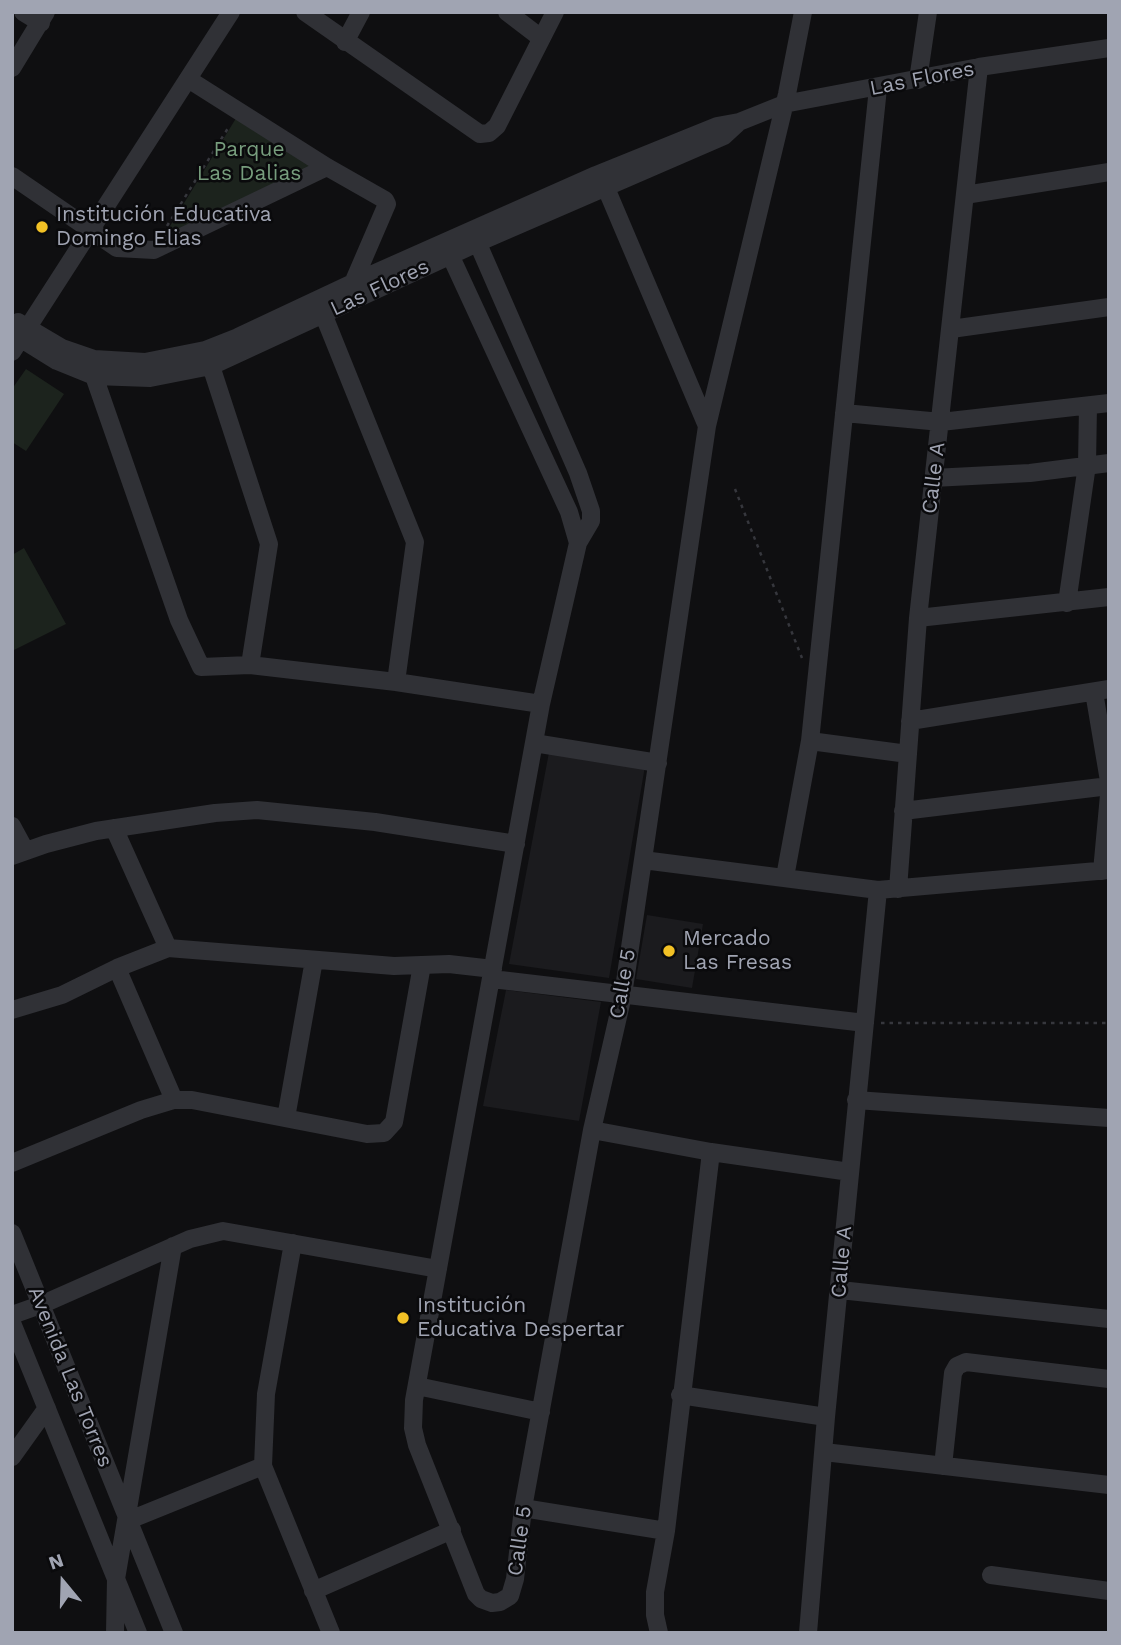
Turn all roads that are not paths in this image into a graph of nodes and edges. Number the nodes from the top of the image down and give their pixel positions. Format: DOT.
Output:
graph roads {
  1 [pos="23,12"];
  2 [pos="217,12"];
  3 [pos="231,12"];
  4 [pos="305,12"];
  5 [pos="361,12"];
  6 [pos="508,12"];
  7 [pos="555,12"];
  8 [pos="803,12"];
  9 [pos="928,12"];
  10 [pos="44,17"];
  11 [pos="541,38"];
  12 [pos="345,42"];
  13 [pos="1109,48"];
  14 [pos="979,67"];
  15 [pos="12,68"];
  16 [pos="188,79"];
  17 [pos="918,80"];
  18 [pos="878,88"];
  19 [pos="784,104"];
  20 [pos="738,122"];
  21 [pos="327,167"];
  22 [pos="1109,172"];
  23 [pos="12,176"];
  24 [pos="606,188"];
  25 [pos="965,195"];
  26 [pos="87,227"];
  27 [pos="475,236"];
  28 [pos="448,249"];
  29 [pos="354,283"];
  30 [pos="321,307"];
  31 [pos="1109,307"];
  32 [pos="951,329"];
  33 [pos="17,334"];
  34 [pos="211,366"];
  35 [pos="94,367"];
  36 [pos="1109,403"];
  37 [pos="1088,405"];
  38 [pos="844,412"];
  39 [pos="941,422"];
  40 [pos="707,426"];
  41 [pos="1109,463"];
  42 [pos="1087,465"];
  43 [pos="933,478"];
  44 [pos="578,543"];
  45 [pos="1109,597"];
  46 [pos="1067,603"];
  47 [pos="918,618"];
  48 [pos="250,665"];
  49 [pos="396,682"];
  50 [pos="1101,690"];
  51 [pos="541,704"];
  52 [pos="910,721"];
  53 [pos="810,741"];
  54 [pos="534,743"];
  55 [pos="908,754"];
  56 [pos="658,764"];
  57 [pos="1109,783"];
  58 [pos="1109,795"];
  59 [pos="903,811"];
  60 [pos="12,826"];
  61 [pos="114,828"];
  62 [pos="516,844"];
  63 [pos="19,853"];
  64 [pos="643,860"];
  65 [pos="1106,871"];
  66 [pos="785,877"];
  67 [pos="898,889"];
  68 [pos="878,891"];
  69 [pos="168,948"];
  70 [pos="314,960"];
  71 [pos="422,965"];
  72 [pos="117,968"];
  73 [pos="493,974"];
  74 [pos="623,995"];
  75 [pos="12,1010"];
  76 [pos="865,1023"];
  77 [pos="174,1100"];
  78 [pos="856,1100"];
  79 [pos="286,1118"];
  80 [pos="1109,1118"];
  81 [pos="592,1130"];
  82 [pos="711,1152"];
  83 [pos="12,1163"];
  84 [pos="850,1172"];
  85 [pos="12,1233"];
  86 [pos="293,1243"];
  87 [pos="173,1246"];
  88 [pos="438,1269"];
  89 [pos="840,1290"];
  90 [pos="43,1304"];
  91 [pos="12,1315"];
  92 [pos="1109,1319"];
  93 [pos="12,1323"];
  94 [pos="1109,1379"];
  95 [pos="416,1386"];
  96 [pos="680,1395"];
  97 [pos="47,1408"];
  98 [pos="541,1412"];
  99 [pos="826,1417"];
  100 [pos="824,1452"];
  101 [pos="12,1457"];
  102 [pos="263,1466"];
  103 [pos="943,1466"];
  104 [pos="1109,1485"];
  105 [pos="523,1508"];
  106 [pos="127,1521"];
  107 [pos="452,1530"];
  108 [pos="666,1531"];
  109 [pos="991,1575"];
  110 [pos="116,1579"];
  111 [pos="313,1591"];
  112 [pos="1109,1591"];
  113 [pos="116,1633"];
  114 [pos="138,1633"];
  115 [pos="174,1633"];
  116 [pos="331,1633"];
  117 [pos="659,1633"];
  118 [pos="808,1633"];
  1 -- 10 [label="street"];
  2 -- 26 [label="street"];
  3 -- 16 [label="street"];
  4 -- 12 [label="street"];
  5 -- 12 [label="street"];
  6 -- 11 [label="street"];
  7 -- 11 [label="street"];
  8 -- 19 [label="street, Calle 5"];
  9 -- 17 [label="street"];
  10 -- 15 [label="street"];
  11 -- 12 [label="street"];
  13 -- 14 [label="street, Las Flores"];
  14 -- 17 [label="street, Las Flores"];
  14 -- 25 [label="street, Calle A"];
  16 -- 21 [label="street"];
  16 -- 26 [label="street"];
  17 -- 18 [label="street, Las Flores"];
  18 -- 19 [label="street, Las Flores"];
  18 -- 38 [label="street"];
  19 -- 20 [label="street, Las Flores"];
  19 -- 40 [label="street, Calle 5"];
  20 -- 24 [label="street, Las Flores"];
  20 -- 27 [label="street, Las Flores"];
  21 -- 26 [label="street"];
  21 -- 29 [label="street"];
  22 -- 25 [label="street"];
  23 -- 26 [label="street"];
  24 -- 27 [label="street, Las Flores"];
  24 -- 40 [label="street"];
  25 -- 32 [label="street, Calle A"];
  26 -- 33 [label="street"];
  27 -- 28 [label="street, Las Flores"];
  27 -- 44 [label="street, Calle 5"];
  28 -- 29 [label="street, Las Flores"];
  28 -- 30 [label="street, Las Flores"];
  28 -- 44 [label="street"];
  29 -- 30 [label="street, Las Flores"];
  30 -- 34 [label="street, Las Flores"];
  30 -- 35 [label="street, Las Flores"];
  30 -- 49 [label="street"];
  31 -- 32 [label="street"];
  32 -- 39 [label="street, Calle A"];
  33 -- 35 [label="street, Las Flores"];
  34 -- 35 [label="street, Las Flores"];
  34 -- 48 [label="street"];
  35 -- 48 [label="street"];
  36 -- 37 [label="street"];
  37 -- 39 [label="street"];
  37 -- 42 [label="street"];
  38 -- 39 [label="street"];
  38 -- 53 [label="street"];
  39 -- 43 [label="street, Calle A"];
  40 -- 56 [label="street, Calle 5"];
  41 -- 42 [label="street"];
  42 -- 43 [label="street"];
  42 -- 46 [label="street"];
  43 -- 47 [label="street, Calle A"];
  44 -- 51 [label="street, Calle 5"];
  45 -- 46 [label="street"];
  46 -- 47 [label="street"];
  47 -- 52 [label="street, Calle A"];
  48 -- 49 [label="street"];
  49 -- 51 [label="street"];
  50 -- 52 [label="street"];
  50 -- 57 [label="street"];
  51 -- 54 [label="street, Calle 5"];
  52 -- 55 [label="street, Calle A"];
  53 -- 55 [label="street"];
  53 -- 66 [label="street"];
  54 -- 56 [label="street"];
  54 -- 62 [label="street, Calle 5"];
  55 -- 59 [label="street, Calle A"];
  56 -- 64 [label="street, Calle 5"];
  57 -- 59 [label="street"];
  58 -- 65 [label="street"];
  59 -- 67 [label="street, Calle A"];
  60 -- 63 [label="street"];
  61 -- 62 [label="street"];
  61 -- 63 [label="street"];
  61 -- 69 [label="street"];
  62 -- 73 [label="street, Calle 5"];
  64 -- 66 [label="street"];
  64 -- 74 [label="street, Calle 5"];
  65 -- 67 [label="street"];
  66 -- 68 [label="street"];
  67 -- 68 [label="street"];
  68 -- 76 [label="street, Calle A"];
  69 -- 70 [label="street"];
  69 -- 72 [label="street"];
  70 -- 71 [label="street"];
  70 -- 79 [label="street"];
  71 -- 73 [label="street"];
  71 -- 79 [label="street"];
  72 -- 75 [label="street"];
  72 -- 77 [label="street"];
  73 -- 74 [label="street"];
  73 -- 88 [label="street, Calle 5"];
  74 -- 76 [label="street"];
  74 -- 81 [label="street, Calle 5"];
  76 -- 78 [label="street, Calle A"];
  77 -- 79 [label="street"];
  77 -- 83 [label="street"];
  78 -- 80 [label="street"];
  78 -- 84 [label="street, Calle A"];
  81 -- 82 [label="street"];
  81 -- 98 [label="street, Calle 5"];
  82 -- 84 [label="street"];
  82 -- 96 [label="street"];
  84 -- 89 [label="street, Calle A"];
  85 -- 90 [label="street, Avenida Las Torres"];
  86 -- 87 [label="street"];
  86 -- 88 [label="street"];
  86 -- 102 [label="street"];
  87 -- 90 [label="street"];
  87 -- 106 [label="street"];
  88 -- 95 [label="street, Calle 5"];
  89 -- 92 [label="street"];
  89 -- 99 [label="street, Calle A"];
  90 -- 91 [label="street"];
  90 -- 106 [label="street, Avenida Las Torres"];
  93 -- 97 [label="street"];
  94 -- 103 [label="street"];
  95 -- 98 [label="street"];
  95 -- 107 [label="street, Calle 5"];
  96 -- 99 [label="street"];
  96 -- 108 [label="street"];
  97 -- 101 [label="street"];
  97 -- 110 [label="street"];
  98 -- 105 [label="street, Calle 5"];
  99 -- 100 [label="street, Calle A"];
  100 -- 103 [label="street"];
  100 -- 118 [label="street, Calle A"];
  102 -- 106 [label="street"];
  102 -- 111 [label="street"];
  103 -- 104 [label="street"];
  105 -- 107 [label="street, Calle 5"];
  105 -- 108 [label="street"];
  106 -- 110 [label="street"];
  106 -- 115 [label="street, Avenida Las Torres"];
  107 -- 111 [label="street"];
  108 -- 117 [label="street"];
  109 -- 112 [label="street"];
  110 -- 113 [label="street"];
  110 -- 114 [label="street"];
  111 -- 116 [label="street"];
}
